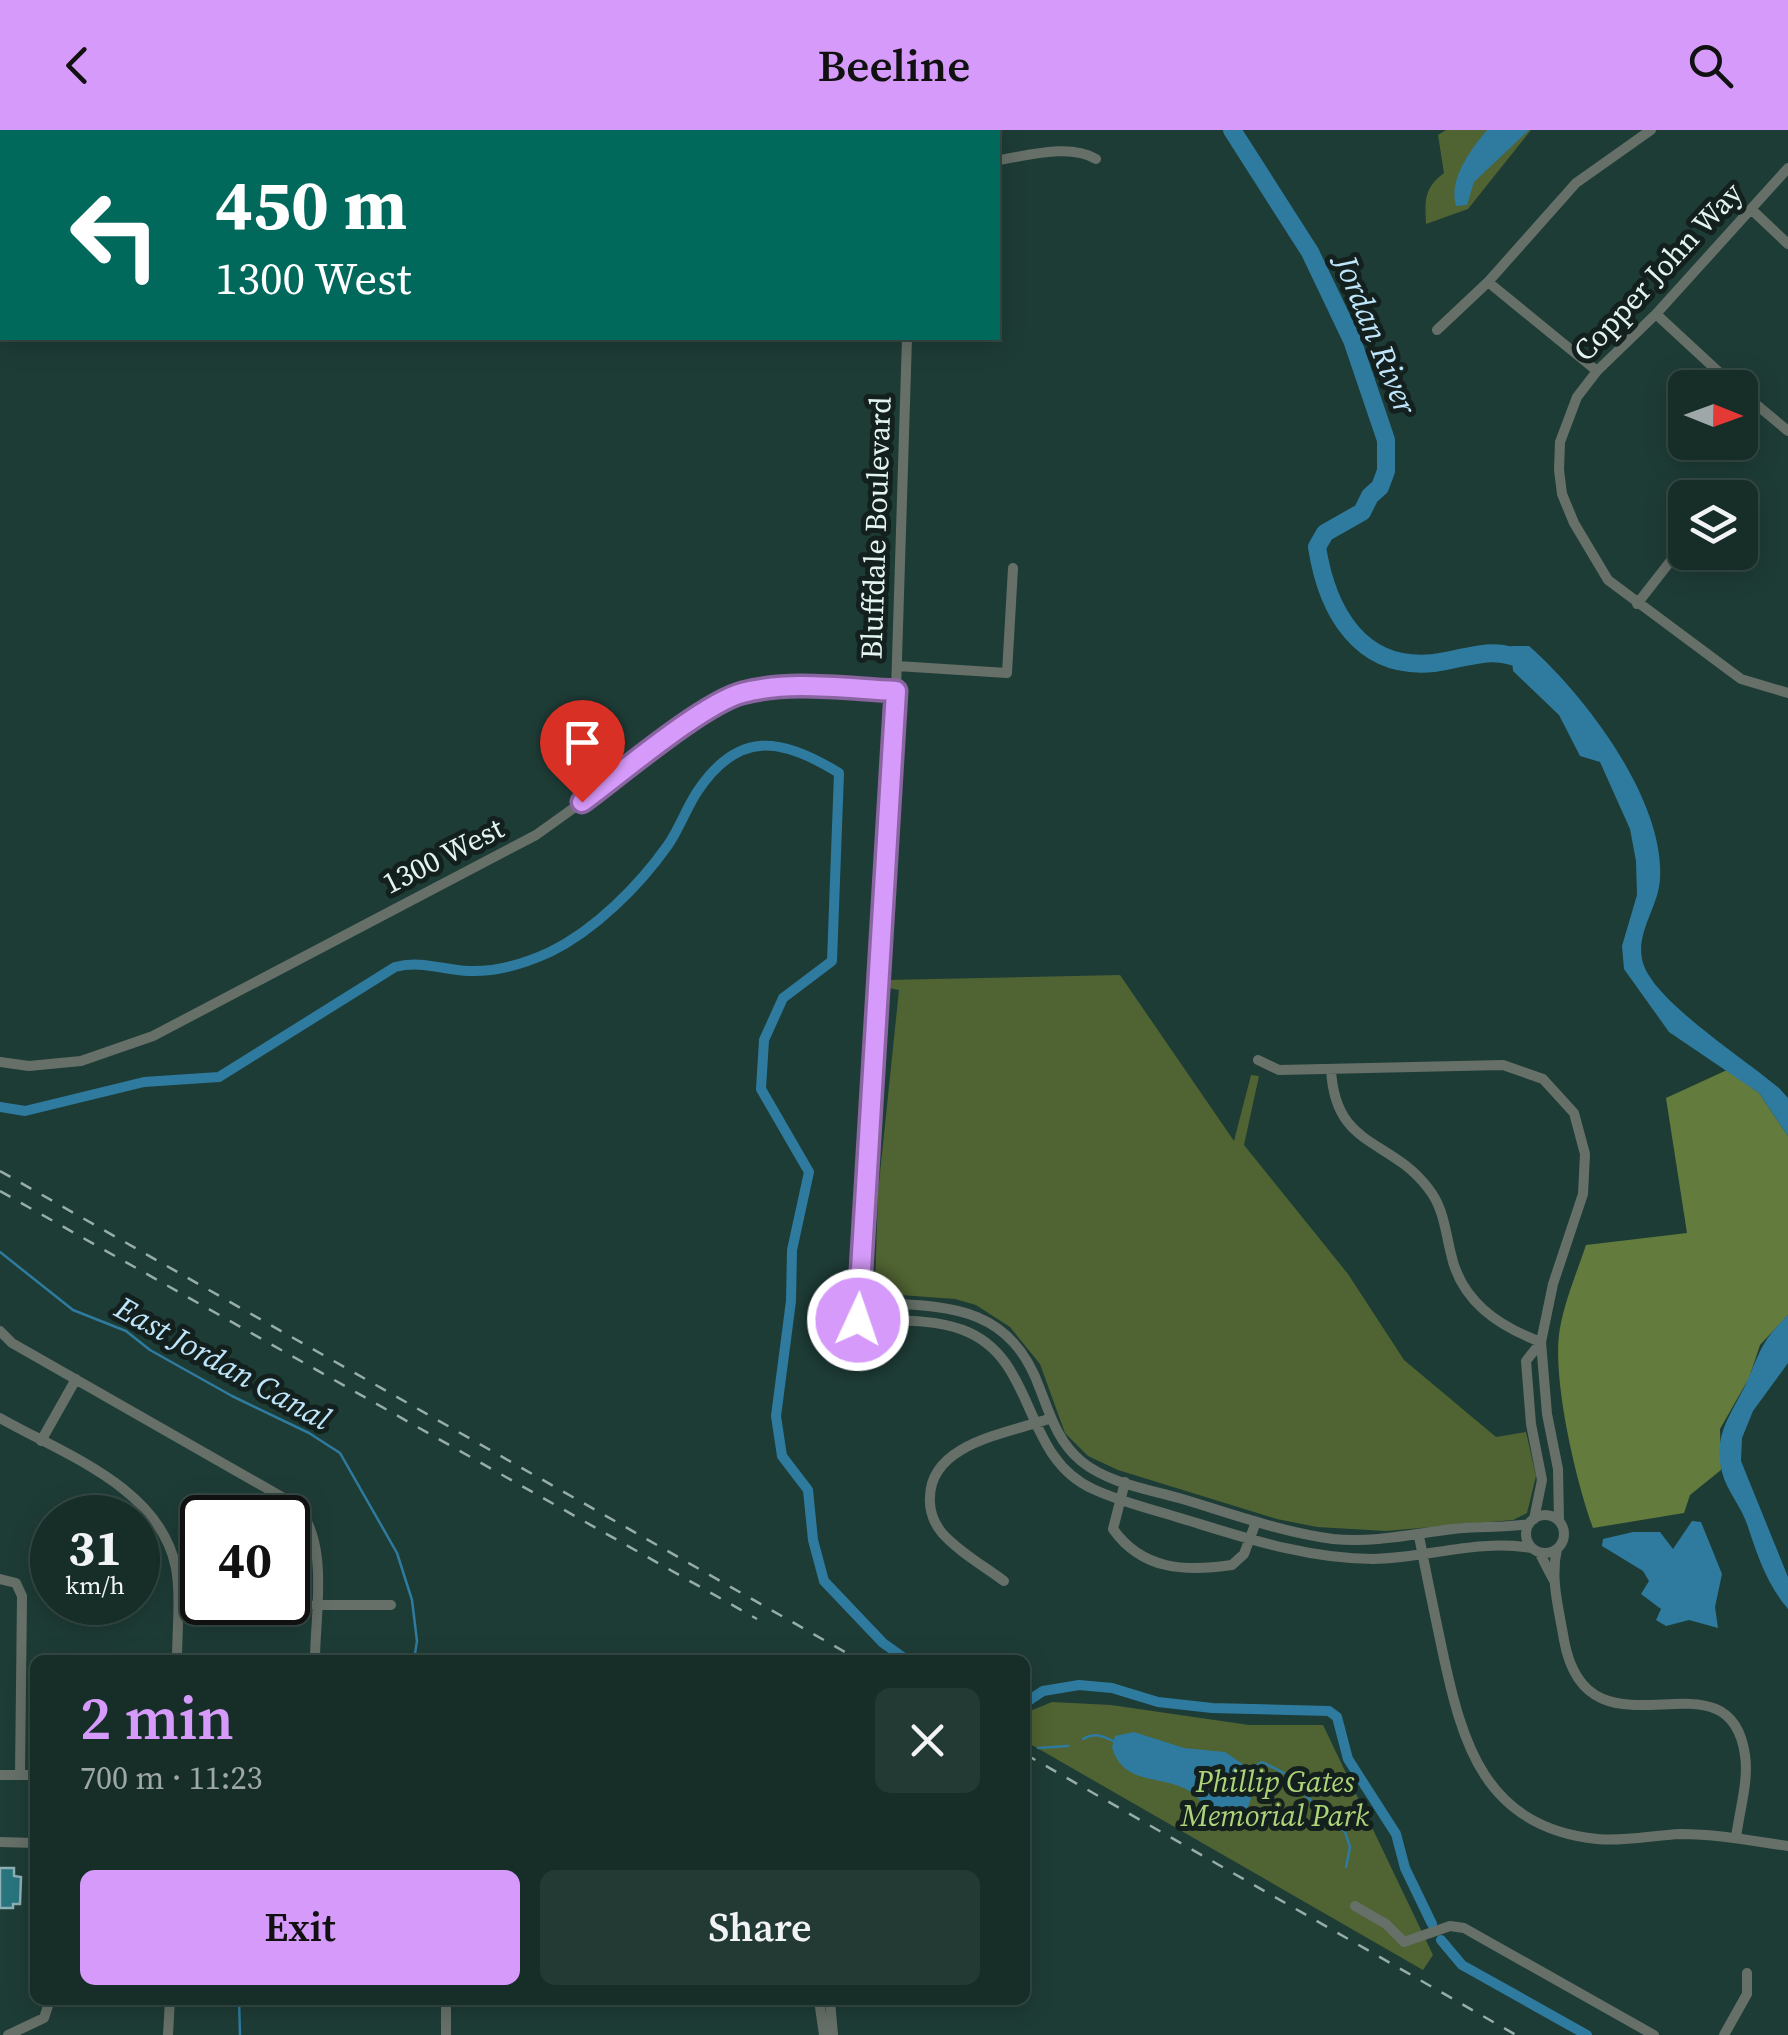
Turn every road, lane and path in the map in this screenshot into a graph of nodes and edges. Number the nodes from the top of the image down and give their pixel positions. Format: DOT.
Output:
graph roads {
  1 [pos="1651,130"];
  2 [pos="1096,159"];
  3 [pos="1000,160"];
  4 [pos="1788,168"];
  5 [pos="1752,210"];
  6 [pos="1788,244"];
  7 [pos="1488,282"];
  8 [pos="1656,314"];
  9 [pos="1438,330"];
  10 [pos="907,340"];
  11 [pos="1717,370"];
  12 [pos="1597,371"];
  13 [pos="1758,406"];
  14 [pos="1788,431"];
  15 [pos="1668,565"];
  16 [pos="1013,568"];
  17 [pos="1638,604"];
  18 [pos="898,666"];
  19 [pos="896,691"];
  20 [pos="1788,693"];
  21 [pos="1258,1060"];
  22 [pos="0,1062"];
  23 [pos="1331,1069"];
  24 [pos="859,1302"];
  25 [pos="0,1331"];
  26 [pos="1540,1342"];
  27 [pos="76,1380"];
  28 [pos="0,1418"];
  29 [pos="1051,1418"];
  30 [pos="1035,1424"];
  31 [pos="41,1442"];
  32 [pos="1125,1482"];
  33 [pos="1120,1499"];
  34 [pos="1531,1521"];
  35 [pos="1559,1521"];
  36 [pos="1256,1522"];
  37 [pos="1419,1536"];
  38 [pos="1250,1539"];
  39 [pos="1557,1549"];
  40 [pos="1535,1550"];
  41 [pos="1422,1553"];
  42 [pos="0,1579"];
  43 [pos="1553,1579"];
  44 [pos="1004,1581"];
  45 [pos="316,1604"];
  46 [pos="391,1605"];
  47 [pos="177,1655"];
  48 [pos="315,1655"];
  49 [pos="0,1775"];
  50 [pos="20,1775"];
  51 [pos="30,1775"];
  52 [pos="1736,1838"];
  53 [pos="0,1842"];
  54 [pos="30,1843"];
  55 [pos="1788,1846"];
  56 [pos="1355,1906"];
  57 [pos="1747,1973"];
  58 [pos="48,2005"];
  59 [pos="170,2005"];
  60 [pos="446,2005"];
  61 [pos="820,2005"];
  62 [pos="830,2005"];
  63 [pos="8,2035"];
  64 [pos="168,2035"];
  65 [pos="446,2035"];
  66 [pos="824,2035"];
  67 [pos="833,2035"];
  68 [pos="1654,2035"];
  69 [pos="1724,2035"];
  1 -- 7 [label="street"];
  2 -- 3 [label="street"];
  4 -- 5 [label="street, Copper John Way"];
  5 -- 6 [label="street"];
  5 -- 8 [label="street, Copper John Way"];
  7 -- 9 [label="street"];
  7 -- 12 [label="street"];
  8 -- 11 [label="street"];
  8 -- 12 [label="street, Copper John Way"];
  10 -- 18 [label="street, Bluffdale Boulevard"];
  12 -- 17 [label="street, Copper John Way"];
  13 -- 14 [label="street"];
  15 -- 17 [label="street"];
  16 -- 18 [label="street"];
  17 -- 20 [label="street"];
  18 -- 19 [label="street, Bluffdale Boulevard"];
  19 -- 22 [label="street, 1300 West"];
  19 -- 24 [label="street, Bluffdale Boulevard"];
  21 -- 23 [label="street"];
  23 -- 26 [label="street"];
  23 -- 26 [label="street"];
  24 -- 29 [label="street"];
  24 -- 30 [label="street, Bluffdale Boulevard"];
  25 -- 27 [label="street"];
  26 -- 34 [label="street"];
  26 -- 35 [label="street"];
  27 -- 31 [label="street"];
  27 -- 45 [label="street"];
  28 -- 31 [label="street"];
  29 -- 30 [label="street"];
  29 -- 32 [label="street"];
  30 -- 33 [label="street"];
  30 -- 44 [label="street"];
  31 -- 47 [label="street"];
  32 -- 33 [label="street"];
  32 -- 36 [label="street"];
  33 -- 38 [label="street"];
  33 -- 38 [label="street"];
  34 -- 35 [label="street"];
  34 -- 37 [label="street"];
  34 -- 40 [label="street"];
  35 -- 39 [label="street"];
  36 -- 37 [label="street"];
  36 -- 38 [label="street"];
  37 -- 41 [label="street"];
  38 -- 41 [label="street"];
  39 -- 40 [label="street"];
  39 -- 43 [label="street"];
  40 -- 41 [label="street"];
  40 -- 43 [label="street"];
  41 -- 52 [label="street"];
  42 -- 50 [label="street"];
  43 -- 52 [label="street"];
  45 -- 46 [label="street"];
  45 -- 48 [label="street"];
  49 -- 50 [label="street"];
  50 -- 51 [label="street"];
  52 -- 55 [label="street"];
  53 -- 54 [label="street"];
  56 -- 68 [label="street"];
  57 -- 69 [label="street"];
  58 -- 63 [label="street"];
  59 -- 64 [label="street"];
  60 -- 65 [label="street"];
  61 -- 66 [label="street"];
  62 -- 67 [label="street"];
}
